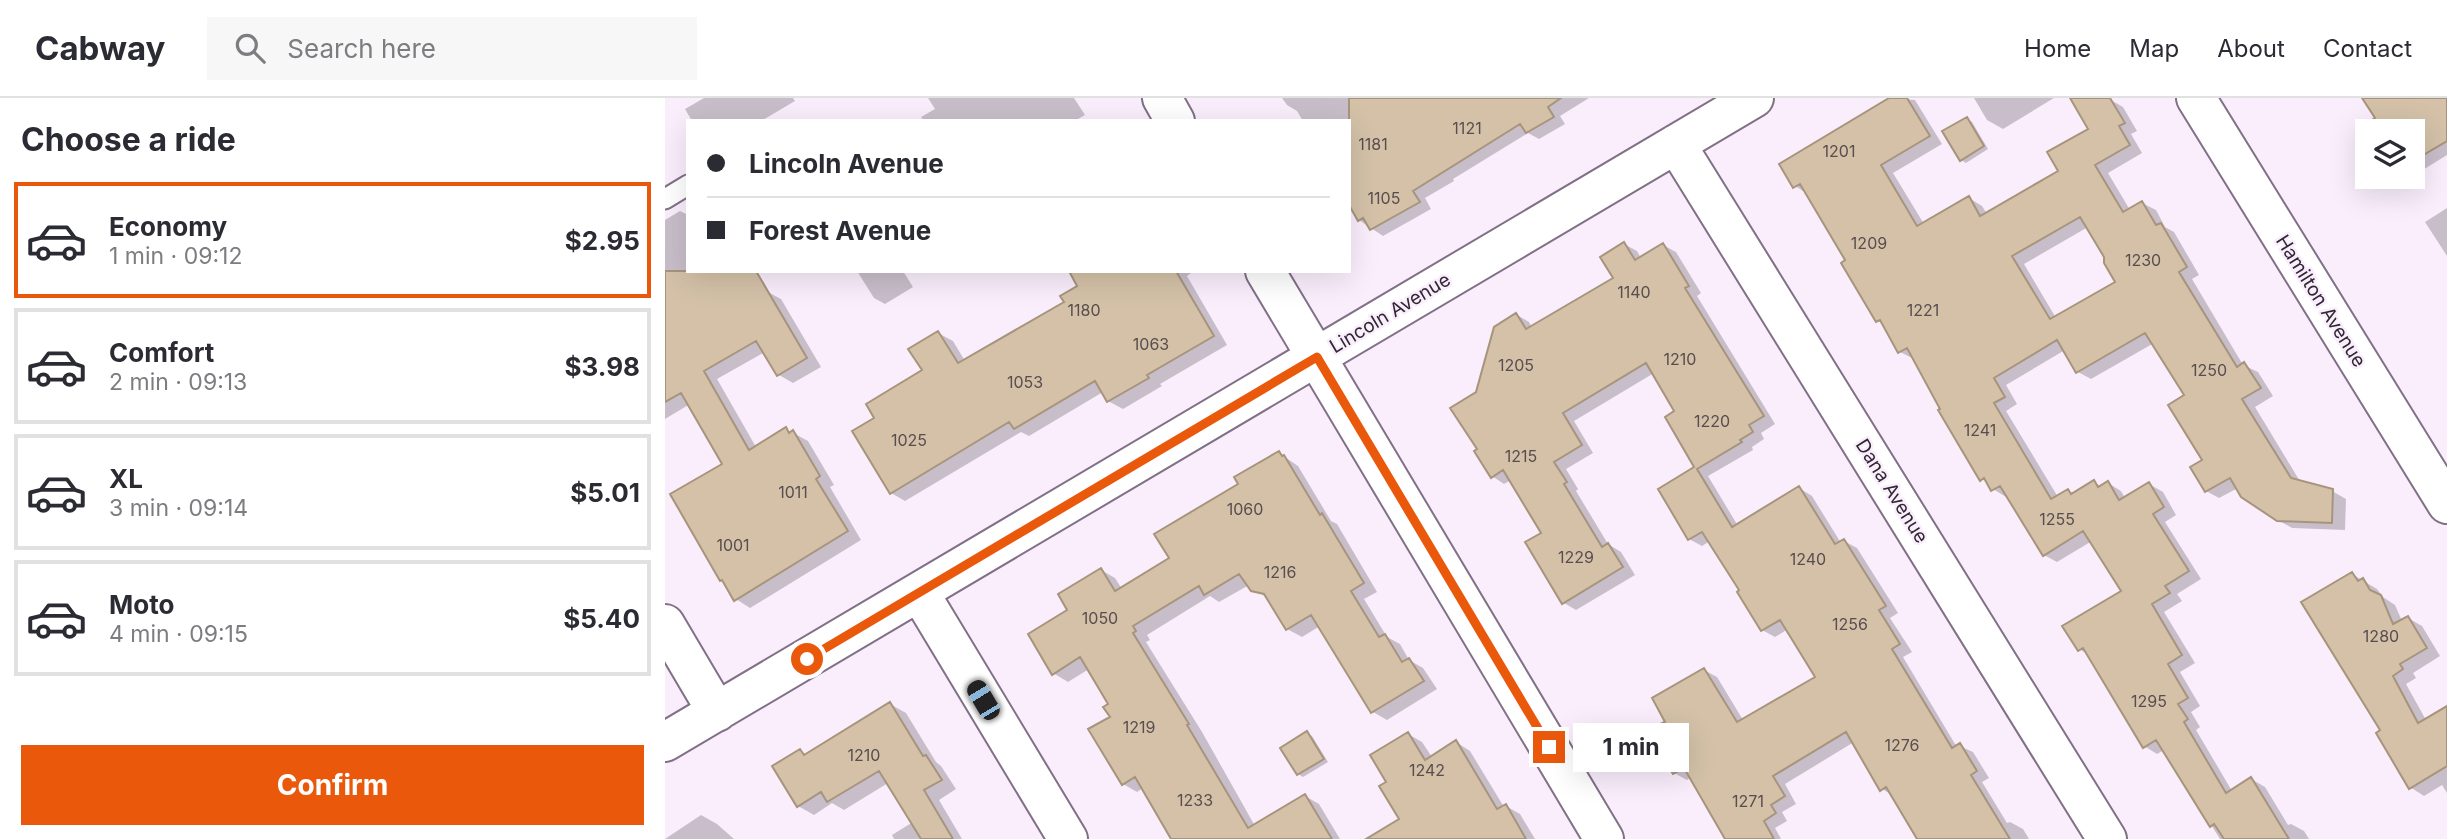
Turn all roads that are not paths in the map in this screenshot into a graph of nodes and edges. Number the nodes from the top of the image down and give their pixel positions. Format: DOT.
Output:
graph roads {
  1 [pos="1162,98"];
  2 [pos="1753,98"];
  3 [pos="2196,98"];
  4 [pos="1174,119"];
  5 [pos="1676,144"];
  6 [pos="686,186"];
  7 [pos="665,199"];
  8 [pos="1266,273"];
  9 [pos="1317,357"];
  10 [pos="2447,504"];
  11 [pos="919,592"];
  12 [pos="665,624"];
  13 [pos="717,712"];
  14 [pos="665,742"];
  15 [pos="1068,839"];
  16 [pos="1604,839"];
  17 [pos="2107,839"];
  1 -- 4 [label="street"];
  2 -- 5 [label="street, Lincoln Avenue"];
  3 -- 10 [label="street, Hamilton Avenue"];
  5 -- 9 [label="street, Lincoln Avenue"];
  5 -- 17 [label="street, Dana Avenue"];
  6 -- 7 [label="lane"];
  8 -- 9 [label="street"];
  9 -- 11 [label="street, Lincoln Avenue"];
  9 -- 16 [label="street"];
  11 -- 13 [label="street, Lincoln Avenue"];
  11 -- 15 [label="street"];
  12 -- 13 [label="street"];
  13 -- 14 [label="street, Lincoln Avenue"];
}
